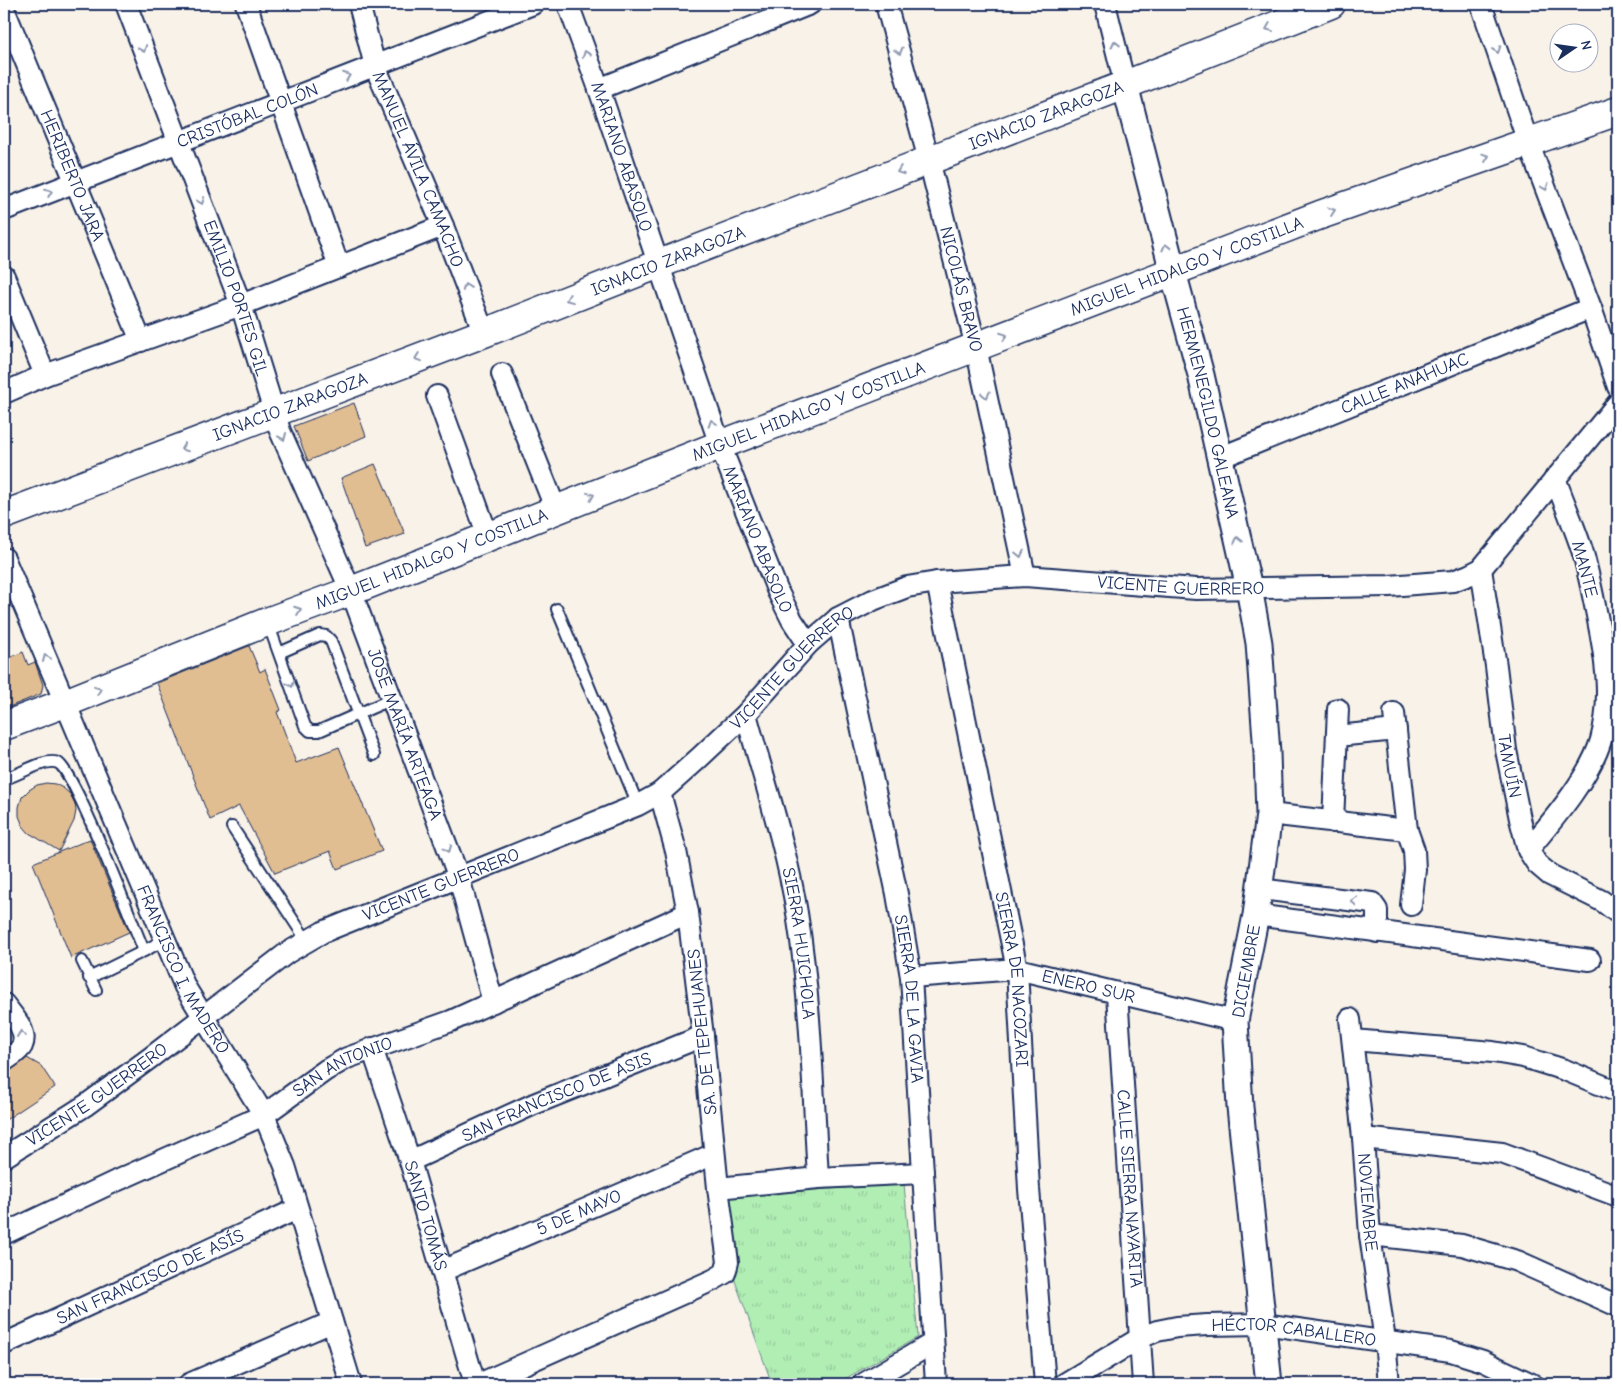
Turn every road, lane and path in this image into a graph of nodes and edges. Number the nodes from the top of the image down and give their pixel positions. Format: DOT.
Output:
graph roads {
  1 [pos="126,4"];
  2 [pos="246,4"];
  3 [pos="359,4"];
  4 [pos="533,4"];
  5 [pos="568,4"];
  6 [pos="810,4"];
  7 [pos="886,4"];
  8 [pos="1105,4"];
  9 [pos="1330,4"];
  10 [pos="1481,4"];
  11 [pos="4,9"];
  12 [pos="488,12"];
  13 [pos="375,66"];
  14 [pos="1126,85"];
  15 [pos="599,89"];
  16 [pos="281,101"];
  17 [pos="1618,111"];
  18 [pos="178,140"];
  19 [pos="1528,142"];
  20 [pos="929,160"];
  21 [pos="76,182"];
  22 [pos="4,210"];
  23 [pos="443,226"];
  24 [pos="659,264"];
  25 [pos="339,267"];
  26 [pos="1173,272"];
  27 [pos="4,276"];
  28 [pos="241,305"];
  29 [pos="1591,308"];
  30 [pos="484,333"];
  31 [pos="141,341"];
  32 [pos="976,347"];
  33 [pos="502,374"];
  34 [pos="46,375"];
  35 [pos="1618,387"];
  36 [pos="4,393"];
  37 [pos="437,396"];
  38 [pos="1618,403"];
  39 [pos="275,412"];
  40 [pos="720,445"];
  41 [pos="1219,458"];
  42 [pos="1556,478"];
  43 [pos="556,510"];
  44 [pos="4,515"];
  45 [pos="488,536"];
  46 [pos="4,558"];
  47 [pos="1481,569"];
  48 [pos="1025,576"];
  49 [pos="937,582"];
  50 [pos="1249,588"];
  51 [pos="351,591"];
  52 [pos="557,610"];
  53 [pos="838,618"];
  54 [pos="267,622"];
  55 [pos="808,644"];
  56 [pos="279,653"];
  57 [pos="392,699"];
  58 [pos="66,703"];
  59 [pos="1338,709"];
  60 [pos="358,714"];
  61 [pos="746,714"];
  62 [pos="4,726"];
  63 [pos="1337,736"];
  64 [pos="374,755"];
  65 [pos="4,779"];
  66 [pos="660,793"];
  67 [pos="638,805"];
  68 [pos="1269,814"];
  69 [pos="1333,822"];
  70 [pos="232,827"];
  71 [pos="1407,830"];
  72 [pos="1528,850"];
  73 [pos="459,878"];
  74 [pos="1260,889"];
  75 [pos="1411,905"];
  76 [pos="688,913"];
  77 [pos="1618,913"];
  78 [pos="1256,915"];
  79 [pos="1377,932"];
  80 [pos="166,939"];
  81 [pos="307,940"];
  82 [pos="144,951"];
  83 [pos="1590,960"];
  84 [pos="82,961"];
  85 [pos="1017,970"];
  86 [pos="911,977"];
  87 [pos="90,978"];
  88 [pos="96,990"];
  89 [pos="1117,994"];
  90 [pos="493,1002"];
  91 [pos="4,1004"];
  92 [pos="204,1018"];
  93 [pos="1350,1019"];
  94 [pos="1235,1021"];
  95 [pos="704,1036"];
  96 [pos="1353,1040"];
  97 [pos="372,1048"];
  98 [pos="4,1061"];
  99 [pos="1618,1092"];
  100 [pos="264,1115"];
  101 [pos="1363,1138"];
  102 [pos="714,1154"];
  103 [pos="4,1157"];
  104 [pos="410,1160"];
  105 [pos="923,1172"];
  106 [pos="818,1178"];
  107 [pos="718,1188"];
  108 [pos="1618,1196"];
  109 [pos="297,1208"];
  110 [pos="4,1234"];
  111 [pos="1370,1235"];
  112 [pos="442,1271"];
  113 [pos="1618,1306"];
  114 [pos="332,1322"];
  115 [pos="1263,1324"];
  116 [pos="1140,1338"];
  117 [pos="1385,1341"];
  118 [pos="934,1343"];
  119 [pos="4,1344"];
  120 [pos="188,1384"];
  121 [pos="350,1384"];
  122 [pos="475,1384"];
  123 [pos="479,1384"];
  124 [pos="863,1384"];
  125 [pos="936,1384"];
  126 [pos="1045,1384"];
  127 [pos="1064,1384"];
  128 [pos="1143,1384"];
  129 [pos="1269,1384"];
  130 [pos="1389,1384"];
  131 [pos="1532,1384"];
  1 -- 18 [label="street, EMILIO PORTES GIL, one-way"];
  2 -- 16 [label="street"];
  3 -- 13 [label="street, MANUEL ÁVILA CAMACHO"];
  4 -- 12 [label="street, CRISTÓBAL COLÓN"];
  15 -- 5 [label="street, MARIANO ABASOLO, one-way"];
  6 -- 15 [label="street"];
  7 -- 20 [label="street, NICOLÁS BRAVO, one-way"];
  14 -- 8 [label="street, HERMENEGILDO GALEANA, one-way"];
  9 -- 14 [label="main road, IGNACIO ZARAGOZA, one-way"];
  10 -- 19 [label="street, one-way"];
  11 -- 21 [label="street, HERIBERTO JARA"];
  12 -- 13 [label="street, CRISTÓBAL COLÓN"];
  16 -- 13 [label="street, CRISTÓBAL COLÓN, one-way"];
  13 -- 23 [label="street, MANUEL ÁVILA CAMACHO"];
  14 -- 20 [label="main road, IGNACIO ZARAGOZA"];
  26 -- 14 [label="street, HERMENEGILDO GALEANA, one-way"];
  15 -- 24 [label="street, MARIANO ABASOLO"];
  16 -- 18 [label="street, CRISTÓBAL COLÓN"];
  16 -- 25 [label="street"];
  17 -- 19 [label="main road, MIGUEL HIDALGO Y COSTILLA"];
  18 -- 21 [label="street, CRISTÓBAL COLÓN"];
  18 -- 28 [label="street, EMILIO PORTES GIL, one-way"];
  26 -- 19 [label="main road, MIGUEL HIDALGO Y COSTILLA, one-way"];
  19 -- 29 [label="street, one-way"];
  20 -- 24 [label="main road, IGNACIO ZARAGOZA, one-way"];
  20 -- 32 [label="street, NICOLÁS BRAVO"];
  22 -- 21 [label="street, CRISTÓBAL COLÓN, one-way"];
  21 -- 31 [label="street, HERIBERTO JARA"];
  23 -- 25 [label="street"];
  30 -- 23 [label="street, MANUEL ÁVILA CAMACHO, one-way"];
  24 -- 30 [label="main road, IGNACIO ZARAGOZA, one-way"];
  40 -- 24 [label="street, MARIANO ABASOLO, one-way"];
  25 -- 28 [label="street"];
  32 -- 26 [label="main road, MIGUEL HIDALGO Y COSTILLA, one-way"];
  26 -- 41 [label="street, HERMENEGILDO GALEANA"];
  27 -- 34 [label="street"];
  28 -- 31 [label="street"];
  28 -- 39 [label="street, EMILIO PORTES GIL"];
  29 -- 35 [label="street"];
  29 -- 41 [label="street, CALLE ANÁHUAC"];
  30 -- 39 [label="main road, IGNACIO ZARAGOZA, one-way"];
  31 -- 34 [label="street"];
  32 -- 40 [label="main road, MIGUEL HIDALGO Y COSTILLA"];
  32 -- 48 [label="street, NICOLÁS BRAVO, one-way"];
  33 -- 43 [label="street"];
  34 -- 36 [label="street"];
  37 -- 45 [label="street"];
  38 -- 42 [label="street, VICENTE GUERRERO"];
  39 -- 44 [label="main road, IGNACIO ZARAGOZA, one-way"];
  39 -- 51 [label="street, EMILIO PORTES GIL, one-way"];
  43 -- 40 [label="main road, MIGUEL HIDALGO Y COSTILLA, one-way"];
  40 -- 55 [label="street, MARIANO ABASOLO"];
  50 -- 41 [label="street, HERMENEGILDO GALEANA, one-way"];
  42 -- 47 [label="street, VICENTE GUERRERO"];
  42 -- 72 [label="street, MANTE"];
  43 -- 45 [label="main road, MIGUEL HIDALGO Y COSTILLA"];
  45 -- 51 [label="main road, MIGUEL HIDALGO Y COSTILLA"];
  58 -- 46 [label="street, FRANCISCO I. MADERO, one-way"];
  47 -- 50 [label="street, VICENTE GUERRERO"];
  47 -- 72 [label="street, TAMUÍN"];
  48 -- 49 [label="street, VICENTE GUERRERO"];
  48 -- 50 [label="street, VICENTE GUERRERO"];
  49 -- 53 [label="street, VICENTE GUERRERO"];
  49 -- 85 [label="street, SIERRA DE NACOZARI"];
  50 -- 68 [label="street, DICIEMBRE"];
  54 -- 51 [label="main road, MIGUEL HIDALGO Y COSTILLA, one-way"];
  51 -- 57 [label="street, JOSÉ MARÍA ARTEAGA"];
  52 -- 67 [label="lane"];
  53 -- 55 [label="street, VICENTE GUERRERO"];
  53 -- 86 [label="street, SIERRA DE LA GAVIA"];
  54 -- 56 [label="lane"];
  58 -- 54 [label="main road, MIGUEL HIDALGO Y COSTILLA, one-way"];
  55 -- 61 [label="street, VICENTE GUERRERO"];
  56 -- 60 [label="lane"];
  56 -- 60 [label="lane, one-way"];
  57 -- 60 [label="lane"];
  57 -- 73 [label="street, JOSÉ MARÍA ARTEAGA, one-way"];
  58 -- 62 [label="main road, MIGUEL HIDALGO Y COSTILLA"];
  58 -- 80 [label="street, FRANCISCO I. MADERO"];
  59 -- 63 [label="street"];
  60 -- 64 [label="lane"];
  61 -- 66 [label="street, VICENTE GUERRERO"];
  61 -- 106 [label="street, SIERRA HUICHOLA"];
  63 -- 69 [label="street"];
  63 -- 71 [label="street"];
  65 -- 82 [label="lane"];
  66 -- 67 [label="street, VICENTE GUERRERO"];
  66 -- 76 [label="street, SA. DE TEPEHUANES"];
  67 -- 73 [label="street, VICENTE GUERRERO"];
  68 -- 69 [label="street"];
  68 -- 74 [label="street, DICIEMBRE"];
  69 -- 71 [label="street"];
  70 -- 81 [label="lane"];
  71 -- 75 [label="street"];
  72 -- 77 [label="street, TAMUÍN"];
  73 -- 81 [label="street, VICENTE GUERRERO"];
  73 -- 90 [label="street, JOSÉ MARÍA ARTEAGA"];
  74 -- 78 [label="street, DICIEMBRE"];
  79 -- 74 [label="street, one-way"];
  76 -- 90 [label="street, SAN ANTONIO"];
  76 -- 95 [label="street, SA. DE TEPEHUANES"];
  78 -- 79 [label="street"];
  78 -- 94 [label="street, DICIEMBRE"];
  79 -- 83 [label="street"];
  80 -- 82 [label="lane"];
  80 -- 92 [label="street, FRANCISCO I. MADERO"];
  81 -- 92 [label="street, VICENTE GUERRERO"];
  82 -- 87 [label="lane"];
  84 -- 87 [label="lane"];
  85 -- 86 [label="street, ENERO SUR"];
  85 -- 89 [label="street, ENERO SUR"];
  85 -- 126 [label="street, SIERRA DE NACOZARI"];
  86 -- 105 [label="street, SIERRA DE LA GAVIA"];
  87 -- 88 [label="lane"];
  89 -- 94 [label="street, ENERO SUR"];
  89 -- 116 [label="street, CALLE SIERRA NAYARITA"];
  90 -- 97 [label="street, SAN ANTONIO"];
  98 -- 91 [label="street, one-way"];
  92 -- 100 [label="street, FRANCISCO I. MADERO"];
  92 -- 103 [label="street, VICENTE GUERRERO"];
  93 -- 96 [label="street, NOVIEMBRE"];
  94 -- 115 [label="street, DICIEMBRE"];
  95 -- 102 [label="street, SA. DE TEPEHUANES"];
  95 -- 104 [label="street, SAN FRANCISCO DE ASIS"];
  96 -- 99 [label="street"];
  96 -- 101 [label="street, NOVIEMBRE"];
  97 -- 100 [label="street, SAN ANTONIO"];
  97 -- 104 [label="street, SANTO TOMÁS"];
  100 -- 109 [label="street, FRANCISCO I. MADERO"];
  100 -- 110 [label="street, SAN ANTONIO"];
  101 -- 108 [label="street"];
  101 -- 111 [label="street, NOVIEMBRE"];
  102 -- 107 [label="street, SA. DE TEPEHUANES"];
  102 -- 112 [label="street, 5 DE MAYO"];
  104 -- 112 [label="street, SANTO TOMÁS"];
  105 -- 106 [label="street"];
  105 -- 118 [label="street, SIERRA DE LA GAVIA"];
  106 -- 107 [label="street"];
  107 -- 123 [label="street, SA. DE TEPEHUANES"];
  109 -- 114 [label="street, FRANCISCO I. MADERO"];
  109 -- 119 [label="street, SAN FRANCISCO DE ASÍS"];
  111 -- 113 [label="street"];
  111 -- 117 [label="street, NOVIEMBRE"];
  112 -- 122 [label="street, SANTO TOMÁS"];
  114 -- 120 [label="street"];
  114 -- 121 [label="street, FRANCISCO I. MADERO"];
  115 -- 116 [label="street, HÉCTOR CABALLERO"];
  115 -- 117 [label="street, HÉCTOR CABALLERO"];
  115 -- 129 [label="street, DICIEMBRE"];
  116 -- 127 [label="street, HÉCTOR CABALLERO"];
  116 -- 128 [label="street, CALLE SIERRA NAYARITA"];
  117 -- 130 [label="street, NOVIEMBRE"];
  117 -- 131 [label="street, HÉCTOR CABALLERO"];
  118 -- 124 [label="street"];
  118 -- 125 [label="street, SIERRA DE LA GAVIA"];
}
